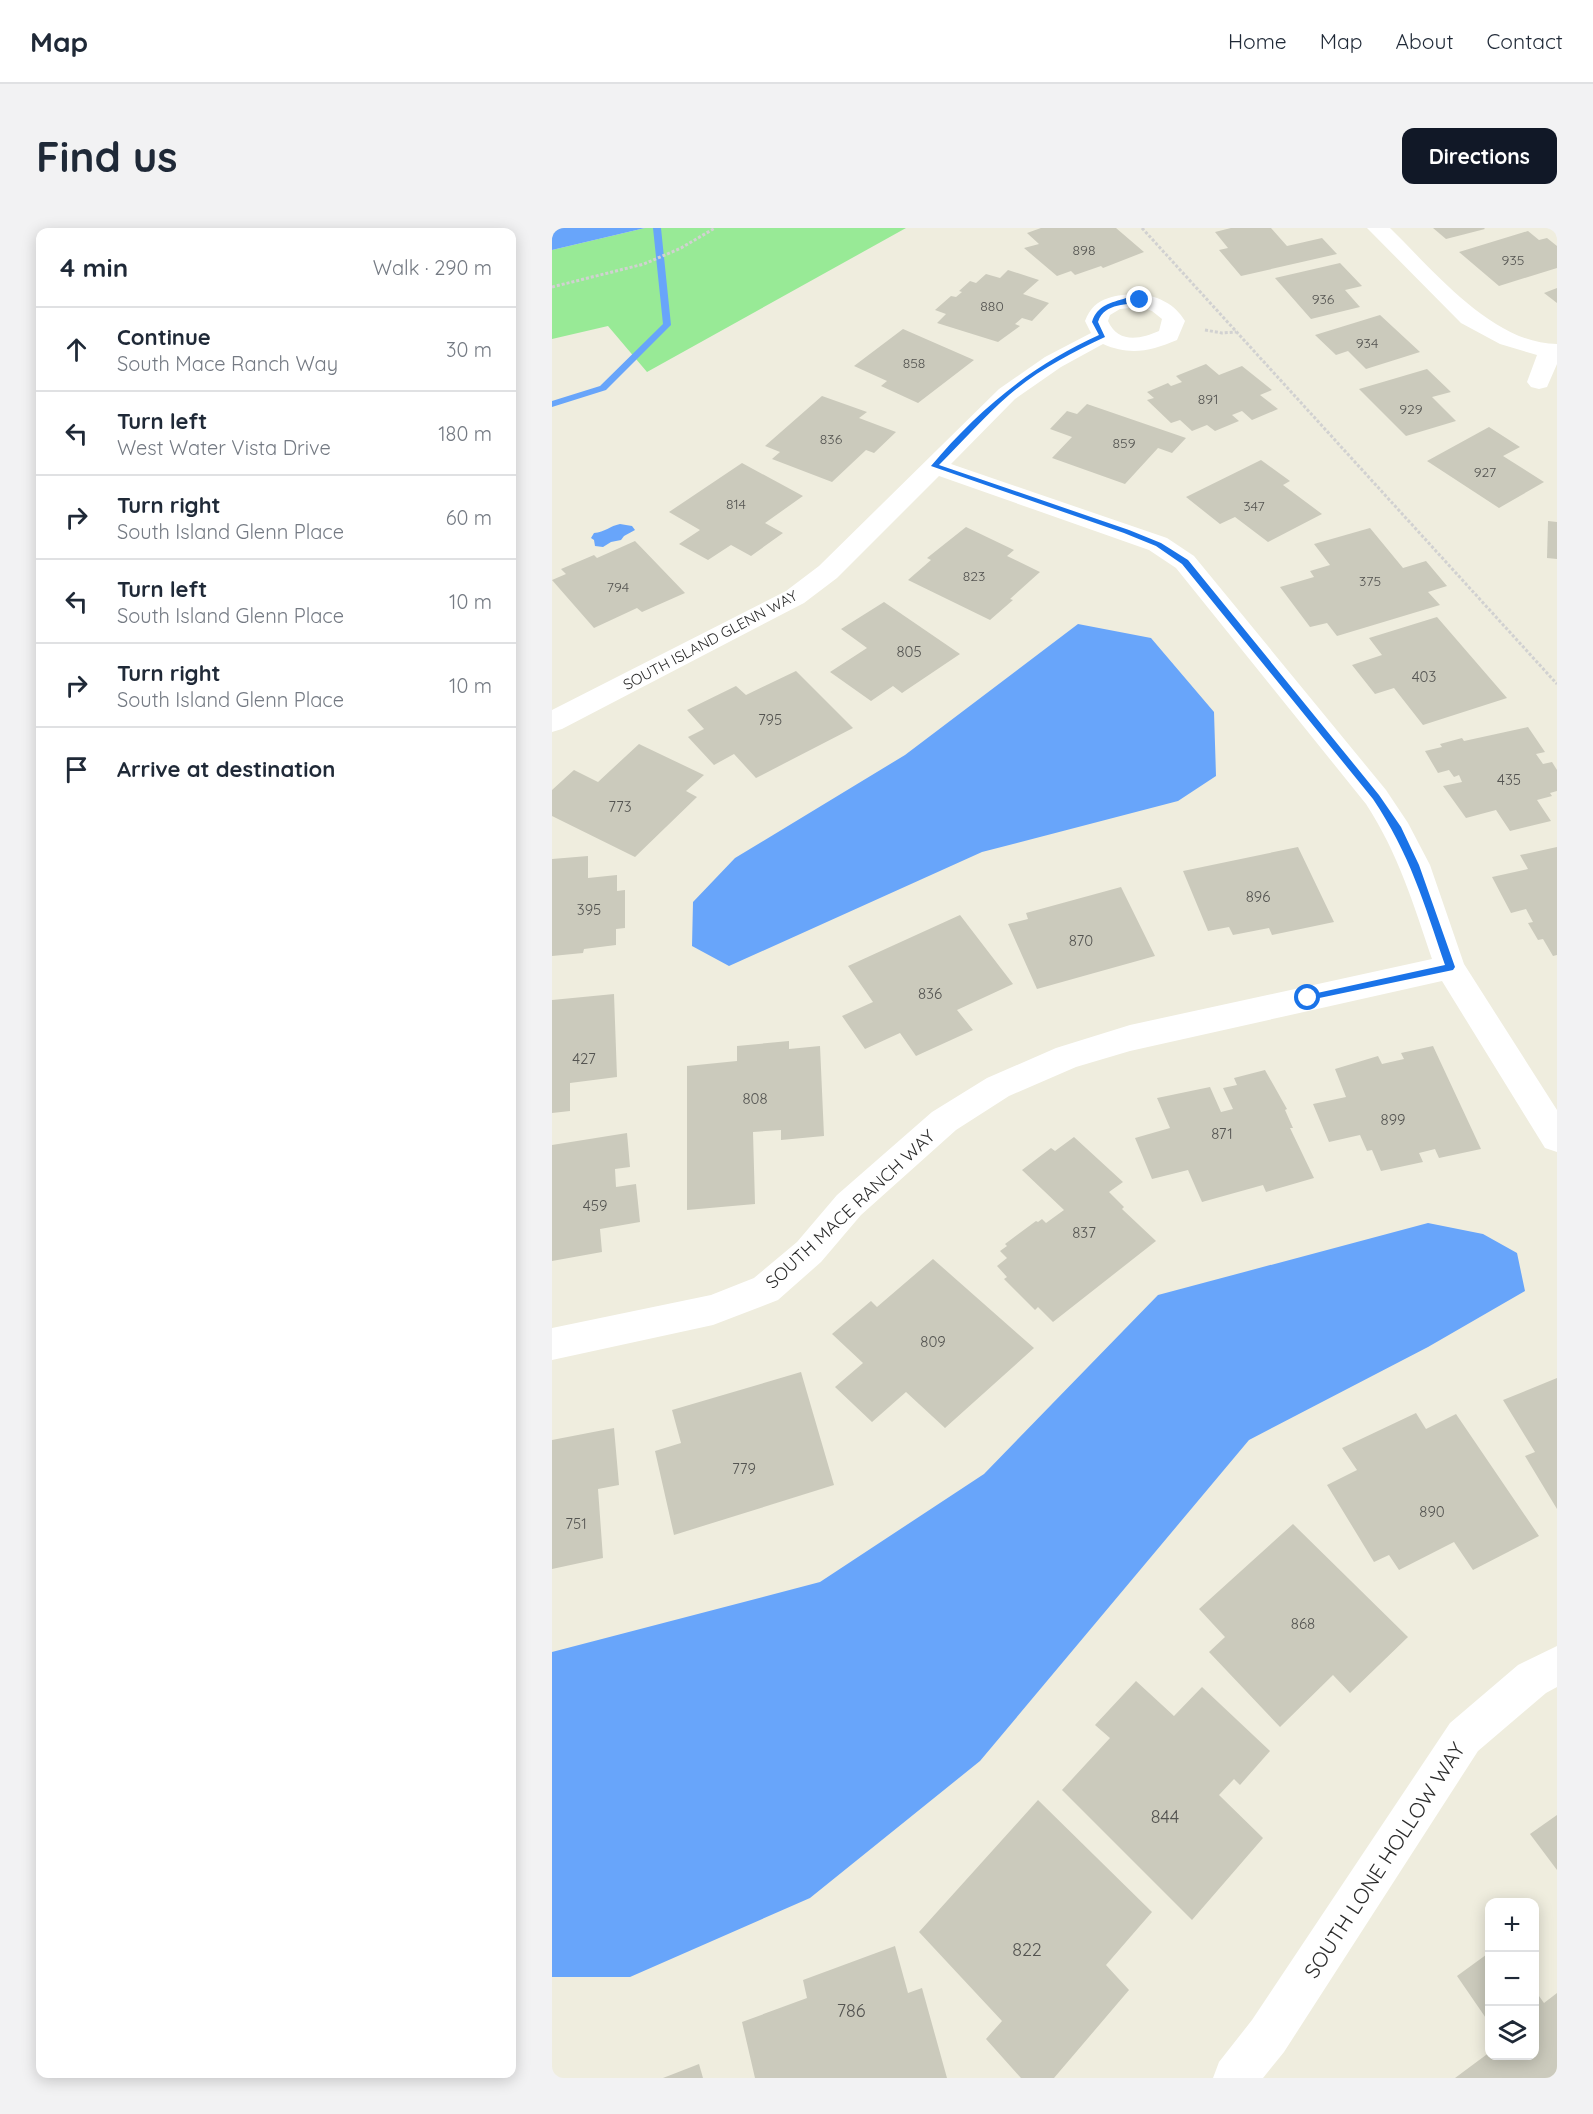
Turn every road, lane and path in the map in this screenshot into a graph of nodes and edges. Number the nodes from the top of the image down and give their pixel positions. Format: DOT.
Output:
graph roads {
  1 [pos="715,228"];
  2 [pos="1142,228"];
  3 [pos="1378,228"];
  4 [pos="552,287"];
  5 [pos="1205,330"];
  6 [pos="1237,332"];
  7 [pos="1103,336"];
  8 [pos="1553,351"];
  9 [pos="1539,382"];
  10 [pos="934,466"];
  11 [pos="1557,684"];
  12 [pos="552,722"];
  13 [pos="1450,967"];
  14 [pos="1557,1138"];
  15 [pos="552,1344"];
  16 [pos="1557,1665"];
  17 [pos="1235,2078"];
  1 -- 4 [label="path"];
  2 -- 6 [label="path"];
  3 -- 8 [label="street"];
  5 -- 6 [label="path"];
  6 -- 11 [label="path"];
  7 -- 10 [label="street, SOUTH ISLAND GLENN WAY"];
  8 -- 9 [label="street"];
  10 -- 12 [label="street, SOUTH ISLAND GLENN WAY"];
  10 -- 13 [label="street"];
  13 -- 14 [label="street"];
  13 -- 15 [label="street, SOUTH MACE RANCH WAY"];
  16 -- 17 [label="street, SOUTH LONE HOLLOW WAY"];
}
